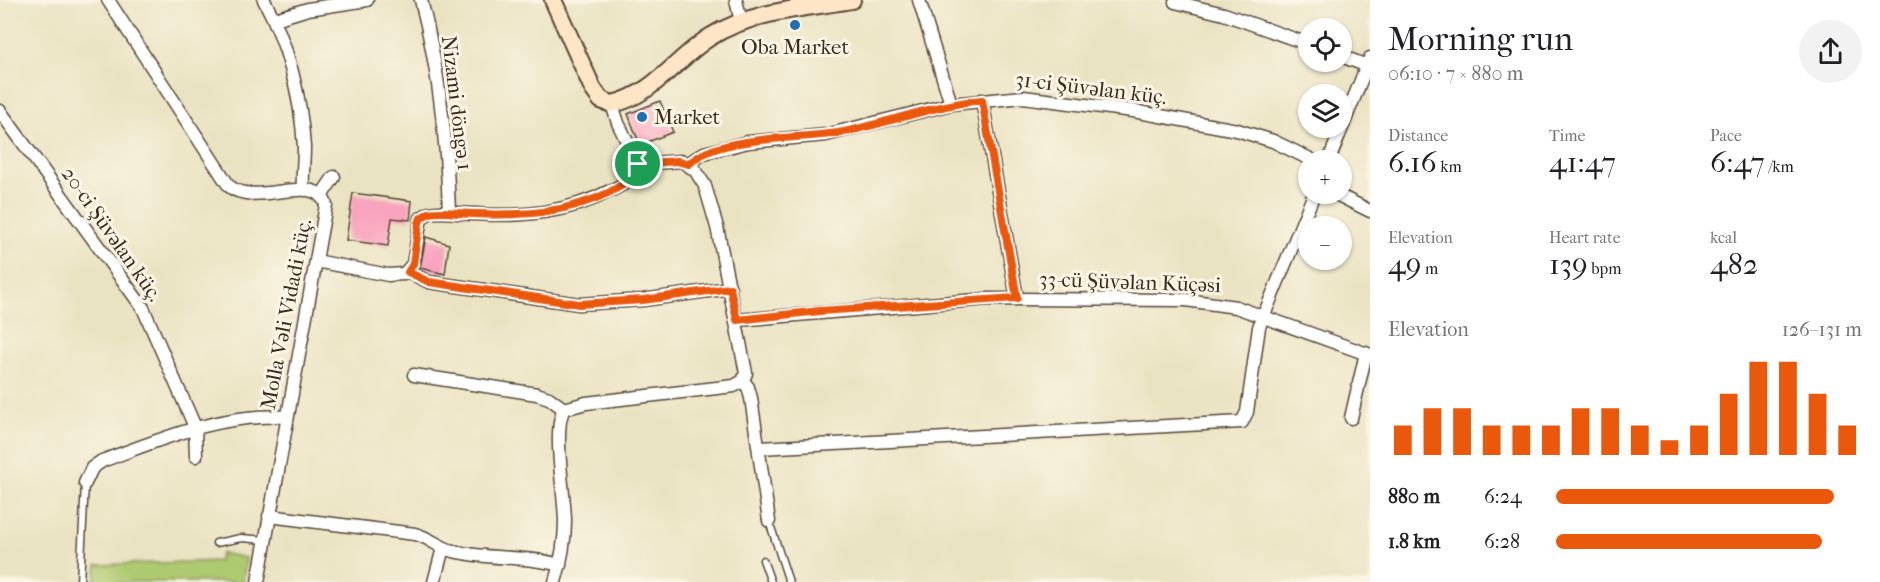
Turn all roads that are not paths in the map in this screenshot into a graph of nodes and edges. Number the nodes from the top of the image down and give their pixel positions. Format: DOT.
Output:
graph roads {
  1 [pos="108,0"];
  2 [pos="264,0"];
  3 [pos="367,0"];
  4 [pos="421,0"];
  5 [pos="553,0"];
  6 [pos="736,0"];
  7 [pos="852,0"];
  8 [pos="919,0"];
  9 [pos="1175,2"];
  10 [pos="274,19"];
  11 [pos="741,22"];
  12 [pos="1298,41"];
  13 [pos="1352,59"];
  14 [pos="1369,64"];
  15 [pos="982,100"];
  16 [pos="612,104"];
  17 [pos="951,104"];
  18 [pos="0,111"];
  19 [pos="1333,150"];
  20 [pos="1298,154"];
  21 [pos="638,164"];
  22 [pos="689,164"];
  23 [pos="334,177"];
  24 [pos="303,189"];
  25 [pos="321,196"];
  26 [pos="1352,202"];
  27 [pos="1310,204"];
  28 [pos="1370,211"];
  29 [pos="449,212"];
  30 [pos="316,261"];
  31 [pos="408,272"];
  32 [pos="730,288"];
  33 [pos="1017,298"];
  34 [pos="1262,316"];
  35 [pos="737,320"];
  36 [pos="1368,354"];
  37 [pos="414,375"];
  38 [pos="743,381"];
  39 [pos="564,410"];
  40 [pos="287,417"];
  41 [pos="1351,418"];
  42 [pos="195,427"];
  43 [pos="760,448"];
  44 [pos="195,456"];
  45 [pos="85,483"];
  46 [pos="269,516"];
  47 [pos="770,521"];
  48 [pos="265,540"];
  49 [pos="216,543"];
  50 [pos="443,548"];
  51 [pos="763,561"];
  52 [pos="560,565"];
  53 [pos="80,582"];
  54 [pos="258,582"];
  55 [pos="434,582"];
  56 [pos="555,582"];
  57 [pos="771,582"];
  58 [pos="789,582"];
  1 -- 24 [label="street"];
  2 -- 10 [label="street, Molla Vəli Vidadi küç."];
  3 -- 10 [label="street"];
  4 -- 29 [label="street, Nizami döngə 1"];
  5 -- 16 [label="street"];
  6 -- 11 [label="street"];
  7 -- 11 [label="street"];
  8 -- 17 [label="street"];
  9 -- 12 [label="street"];
  10 -- 24 [label="street, Molla Vəli Vidadi küç."];
  11 -- 16 [label="street"];
  13 -- 14 [label="street"];
  14 -- 19 [label="street"];
  15 -- 17 [label="street, 31-ci Şüvəlan küç."];
  15 -- 20 [label="street, 31-ci Şüvəlan küç."];
  15 -- 33 [label="street"];
  16 -- 21 [label="street"];
  17 -- 22 [label="street, 31-ci Şüvəlan küç."];
  18 -- 42 [label="street, 20-ci Şüvəlan küç."];
  21 -- 22 [label="street"];
  21 -- 29 [label="street"];
  22 -- 32 [label="street"];
  23 -- 25 [label="street"];
  24 -- 25 [label="street, Molla Vəli Vidadi küç."];
  25 -- 30 [label="street, Molla Vəli Vidadi küç."];
  26 -- 28 [label="street"];
  27 -- 34 [label="street"];
  29 -- 31 [label="street"];
  30 -- 31 [label="street"];
  30 -- 40 [label="street, Molla Vəli Vidadi küç."];
  31 -- 32 [label="street"];
  32 -- 35 [label="street"];
  33 -- 34 [label="street, 33-cü Şüvəlan Küçəsi"];
  33 -- 35 [label="street, 33-cü Şüvəlan Küçəsi"];
  34 -- 36 [label="street, 33-cü Şüvəlan Küçəsi"];
  34 -- 43 [label="street"];
  35 -- 38 [label="street"];
  36 -- 41 [label="street"];
  37 -- 39 [label="street"];
  38 -- 39 [label="street"];
  38 -- 43 [label="street"];
  39 -- 52 [label="street"];
  40 -- 42 [label="street"];
  40 -- 46 [label="street, Molla Vəli Vidadi küç."];
  42 -- 44 [label="street, 20-ci Şüvəlan küç."];
  42 -- 45 [label="street"];
  43 -- 47 [label="street"];
  45 -- 53 [label="lane"];
  46 -- 48 [label="street, Molla Vəli Vidadi küç."];
  46 -- 50 [label="street"];
  47 -- 58 [label="lane"];
  48 -- 49 [label="lane"];
  48 -- 54 [label="street, Molla Vəli Vidadi küç."];
  50 -- 52 [label="street"];
  50 -- 55 [label="street"];
  51 -- 57 [label="lane"];
  52 -- 56 [label="street"];
}
